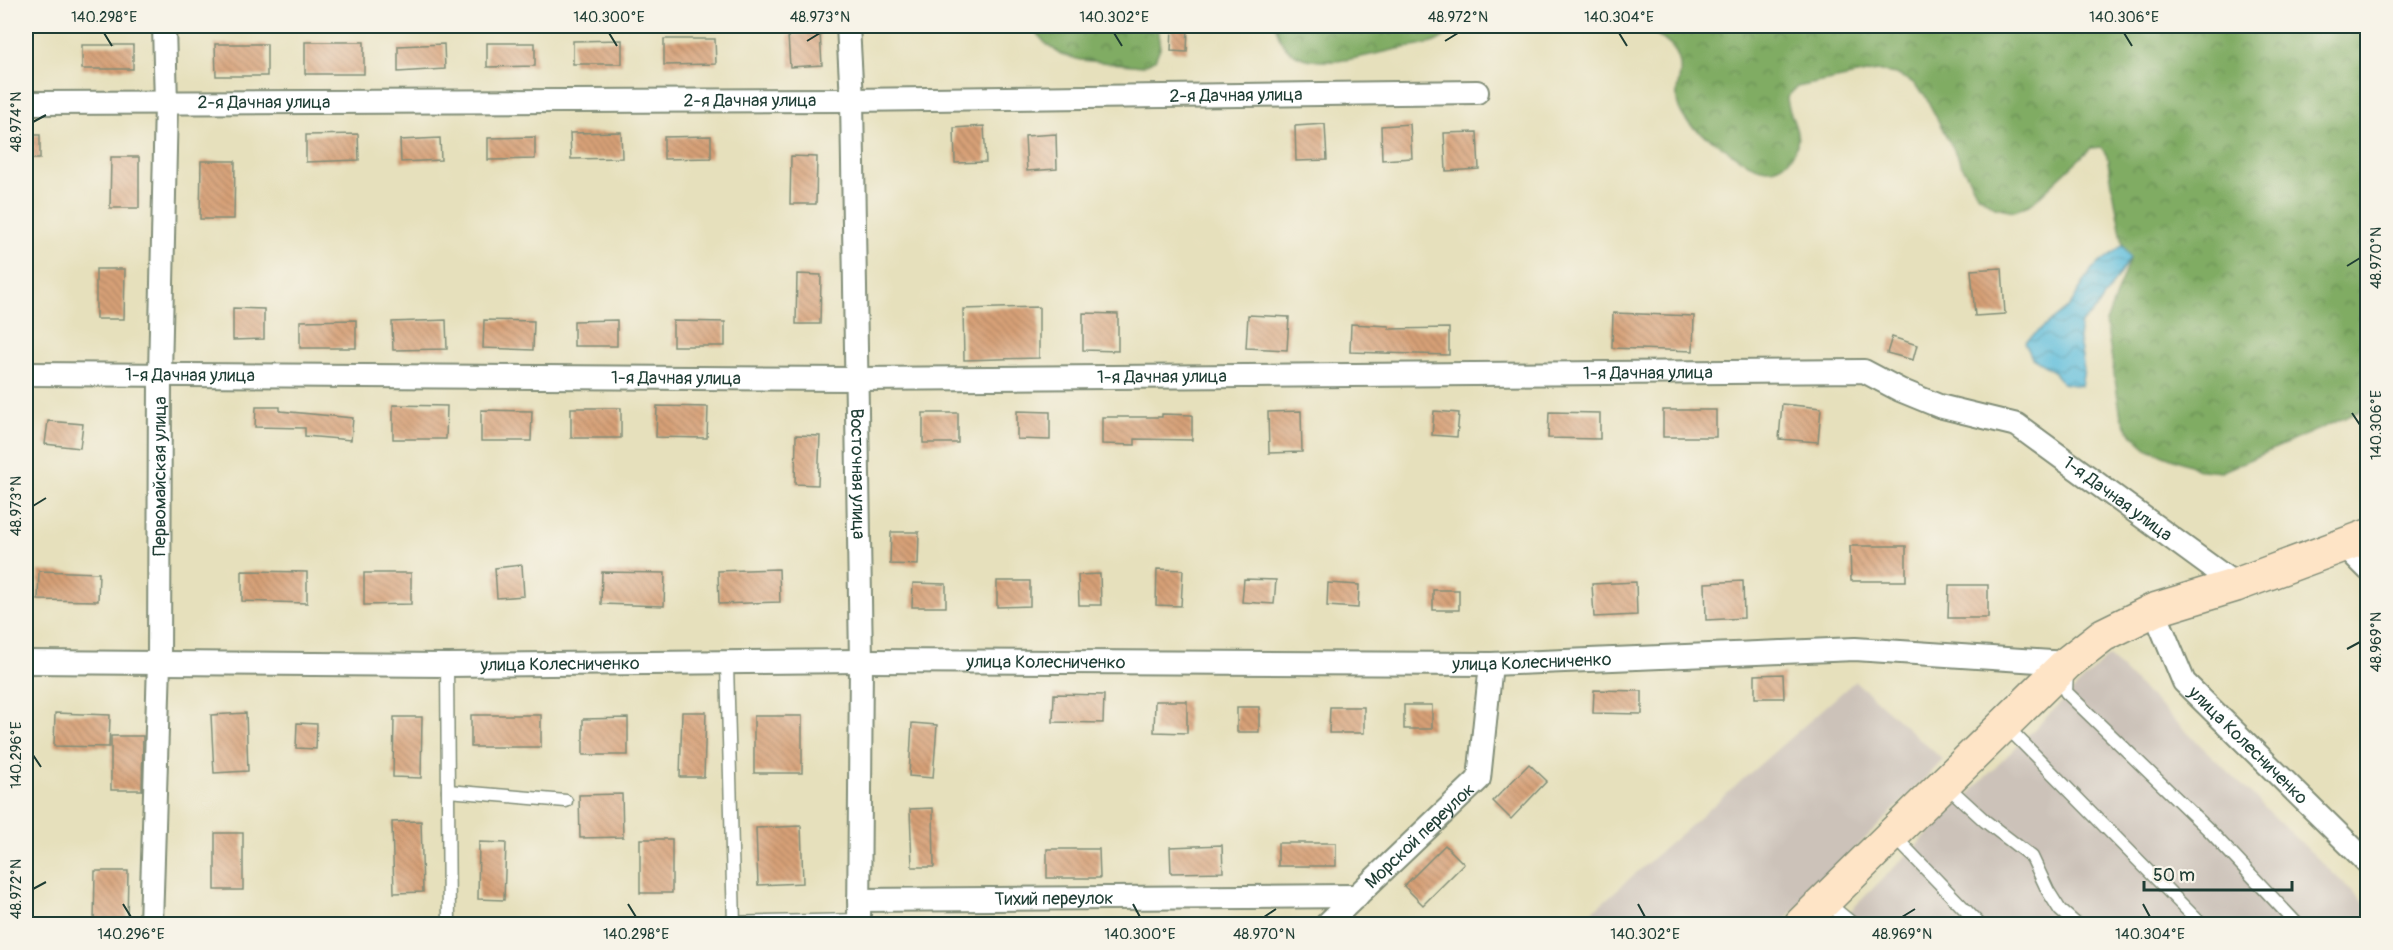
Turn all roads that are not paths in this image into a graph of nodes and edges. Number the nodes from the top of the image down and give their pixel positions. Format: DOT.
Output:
graph roads {
  1 [pos="164,26"];
  2 [pos="848,26"];
  3 [pos="1477,92"];
  4 [pos="852,100"];
  5 [pos="26,104"];
  6 [pos="166,104"];
  7 [pos="26,374"];
  8 [pos="159,374"];
  9 [pos="855,379"];
  10 [pos="2356,541"];
  11 [pos="2367,569"];
  12 [pos="2236,585"];
  13 [pos="2154,610"];
  14 [pos="861,661"];
  15 [pos="26,662"];
  16 [pos="159,663"];
  17 [pos="2067,663"];
  18 [pos="727,664"];
  19 [pos="1491,664"];
  20 [pos="447,665"];
  21 [pos="2004,725"];
  22 [pos="1945,783"];
  23 [pos="448,790"];
  24 [pos="566,801"];
  25 [pos="1893,834"];
  26 [pos="2367,862"];
  27 [pos="1357,896"];
  28 [pos="1825,901"];
  29 [pos="859,915"];
  30 [pos="151,924"];
  31 [pos="449,924"];
  32 [pos="675,924"];
  33 [pos="734,924"];
  34 [pos="1327,924"];
  35 [pos="1801,924"];
  36 [pos="1853,924"];
  37 [pos="1979,924"];
  38 [pos="2076,924"];
  39 [pos="2201,924"];
  40 [pos="2297,924"];
  1 -- 6 [label="street, Первомайская улица"];
  2 -- 4 [label="street, Восточная улица"];
  3 -- 4 [label="street, 2-я Дачная улица"];
  4 -- 6 [label="street, 2-я Дачная улица"];
  4 -- 9 [label="street, Восточная улица"];
  5 -- 6 [label="street, 2-я Дачная улица"];
  6 -- 8 [label="street, Первомайская улица"];
  7 -- 8 [label="street, 1-я Дачная улица"];
  8 -- 9 [label="street, 1-я Дачная улица"];
  8 -- 16 [label="street, Первомайская улица"];
  9 -- 12 [label="street, 1-я Дачная улица"];
  9 -- 14 [label="street, Восточная улица"];
  10 -- 11 [label="street"];
  10 -- 12 [label="main road"];
  12 -- 13 [label="main road"];
  13 -- 17 [label="main road"];
  13 -- 26 [label="street, улица Колесниченко"];
  14 -- 18 [label="street, улица Колесниченко"];
  14 -- 19 [label="street, улица Колесниченко"];
  14 -- 29 [label="street, Восточная улица"];
  15 -- 16 [label="street, улица Колесниченко"];
  16 -- 20 [label="street, улица Колесниченко"];
  16 -- 30 [label="street, Первомайская улица"];
  17 -- 19 [label="street, улица Колесниченко"];
  17 -- 21 [label="main road"];
  17 -- 40 [label="lane"];
  18 -- 20 [label="street, улица Колесниченко"];
  18 -- 33 [label="lane"];
  19 -- 27 [label="street, Морской переулок"];
  20 -- 23 [label="lane"];
  21 -- 22 [label="main road"];
  21 -- 39 [label="lane"];
  22 -- 25 [label="main road"];
  22 -- 38 [label="lane"];
  23 -- 24 [label="lane"];
  23 -- 31 [label="lane"];
  25 -- 28 [label="main road"];
  25 -- 37 [label="lane"];
  27 -- 29 [label="street, Тихий переулок"];
  27 -- 34 [label="street, Морской переулок"];
  28 -- 35 [label="main road"];
  28 -- 36 [label="lane"];
  29 -- 33 [label="lane"];
  32 -- 33 [label="lane"];
}
